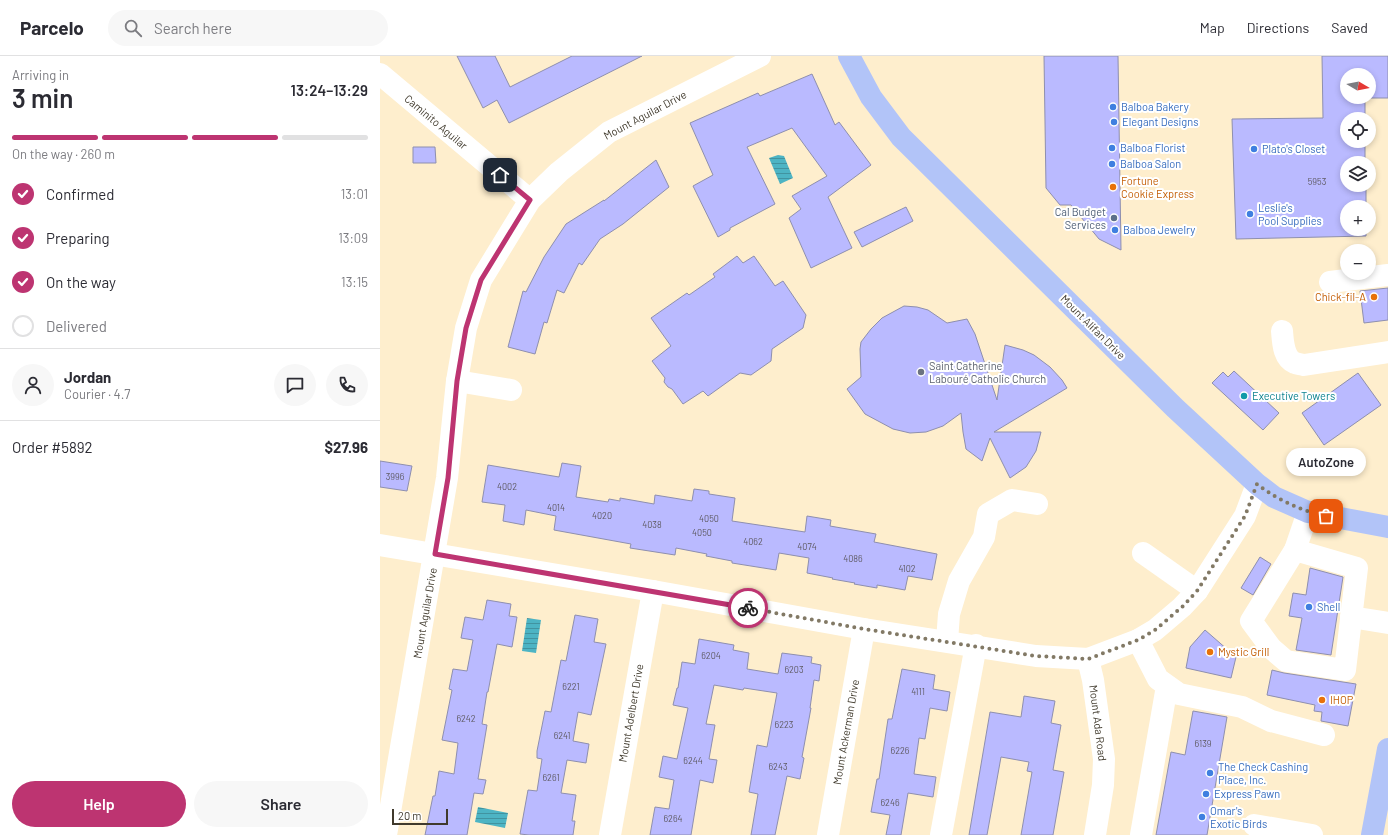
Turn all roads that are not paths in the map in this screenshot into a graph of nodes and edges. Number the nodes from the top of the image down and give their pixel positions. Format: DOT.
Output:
graph roads {
  1 [pos="760,56"];
  2 [pos="849,56"];
  3 [pos="380,74"];
  4 [pos="530,200"];
  5 [pos="1388,275"];
  6 [pos="1330,282"];
  7 [pos="1282,331"];
  8 [pos="1388,346"];
  9 [pos="1388,352"];
  10 [pos="1346,358"];
  11 [pos="457,381"];
  12 [pos="511,390"];
  13 [pos="1257,484"];
  14 [pos="1037,504"];
  15 [pos="1308,512"];
  16 [pos="1388,527"];
  17 [pos="380,545"];
  18 [pos="1295,550"];
  19 [pos="1143,553"];
  20 [pos="435,554"];
  21 [pos="653,591"];
  22 [pos="1197,591"];
  23 [pos="1351,617"];
  24 [pos="1388,623"];
  25 [pos="864,629"];
  26 [pos="1138,640"];
  27 [pos="947,642"];
  28 [pos="976,646"];
  29 [pos="1088,659"];
  30 [pos="1167,686"];
  31 [pos="1324,735"];
  32 [pos="1388,749"];
  33 [pos="389,768"];
  34 [pos="1254,825"];
  35 [pos="386,835"];
  36 [pos="610,835"];
  37 [pos="828,835"];
  38 [pos="941,835"];
  39 [pos="1095,835"];
  40 [pos="1141,835"];
  41 [pos="1312,835"];
  42 [pos="1372,835"];
  1 -- 4 [label="street, Mount Aguilar Drive"];
  2 -- 13 [label="main road, Mount Alifan Drive"];
  3 -- 4 [label="street, Caminito Aguilar"];
  4 -- 11 [label="street, Mount Aguilar Drive"];
  5 -- 6 [label="street"];
  7 -- 10 [label="street"];
  8 -- 10 [label="street"];
  9 -- 10 [label="street"];
  11 -- 12 [label="street"];
  11 -- 20 [label="street, Mount Aguilar Drive"];
  13 -- 15 [label="main road, Mount Alifan Drive"];
  13 -- 22 [label="street"];
  14 -- 27 [label="street"];
  15 -- 16 [label="main road, Mount Alifan Drive"];
  15 -- 18 [label="street"];
  17 -- 20 [label="street"];
  18 -- 23 [label="street"];
  18 -- 23 [label="street"];
  19 -- 22 [label="street"];
  20 -- 21 [label="street"];
  20 -- 33 [label="street, Mount Aguilar Drive"];
  21 -- 25 [label="street"];
  21 -- 36 [label="street, Mount Adelbert Drive"];
  22 -- 26 [label="street"];
  23 -- 24 [label="street"];
  25 -- 27 [label="street"];
  25 -- 37 [label="street, Mount Ackerman Drive"];
  26 -- 29 [label="street"];
  26 -- 30 [label="street"];
  27 -- 28 [label="street"];
  28 -- 29 [label="street"];
  28 -- 38 [label="street"];
  29 -- 39 [label="street, Mount Ada Road"];
  30 -- 31 [label="street"];
  30 -- 40 [label="street"];
  32 -- 42 [label="main road"];
  33 -- 35 [label="street, Mount Aguilar Drive"];
  34 -- 41 [label="street"];
}
